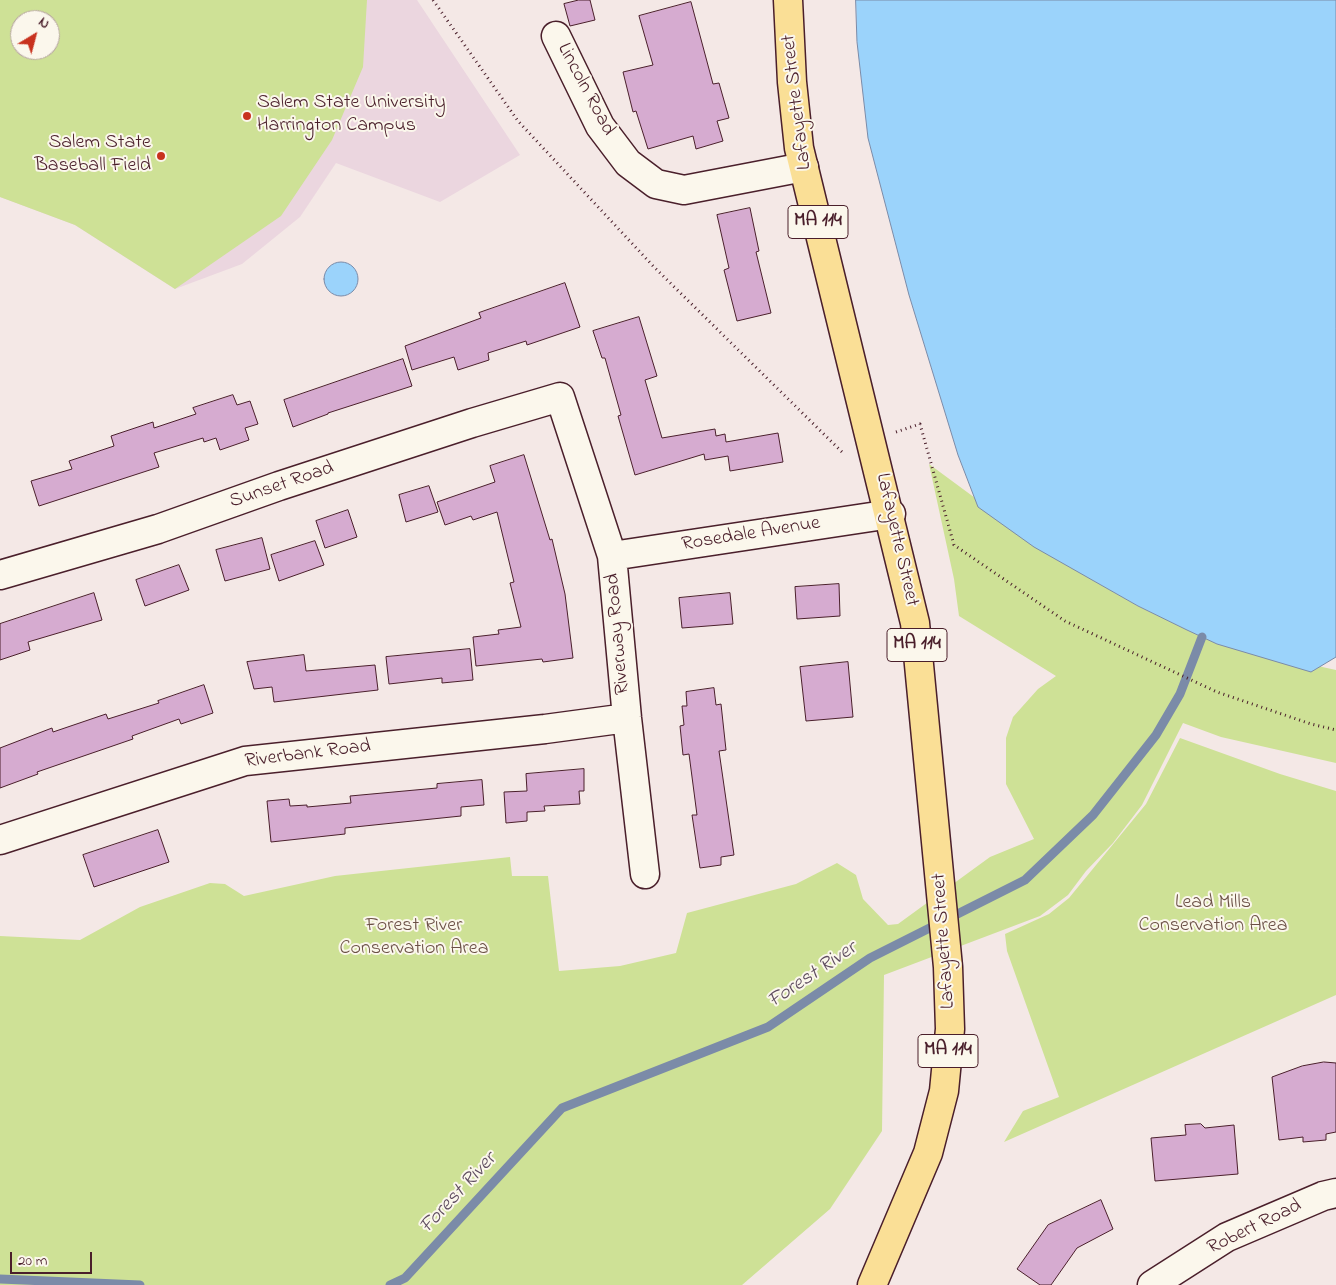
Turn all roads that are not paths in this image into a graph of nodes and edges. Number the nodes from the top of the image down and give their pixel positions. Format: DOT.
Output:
graph roads {
  1 [pos="788,0"];
  2 [pos="556,36"];
  3 [pos="804,167"];
  4 [pos="560,401"];
  5 [pos="890,514"];
  6 [pos="612,556"];
  7 [pos="0,575"];
  8 [pos="626,718"];
  9 [pos="0,840"];
  10 [pos="645,874"];
  11 [pos="1336,1193"];
  12 [pos="872,1285"];
  13 [pos="1152,1285"];
  1 -- 3 [label="main road, Lafayette Street / MA 114"];
  2 -- 3 [label="street, Lincoln Road"];
  3 -- 5 [label="main road, Lafayette Street / MA 114"];
  4 -- 6 [label="street, Riverway Road"];
  4 -- 7 [label="street, Sunset Road"];
  5 -- 6 [label="street, Rosedale Avenue"];
  5 -- 12 [label="main road, Lafayette Street / MA 114"];
  6 -- 8 [label="street, Riverway Road"];
  8 -- 9 [label="street, Riverbank Road"];
  8 -- 10 [label="street, Riverway Road"];
  11 -- 13 [label="street, Robert Road"];
}
